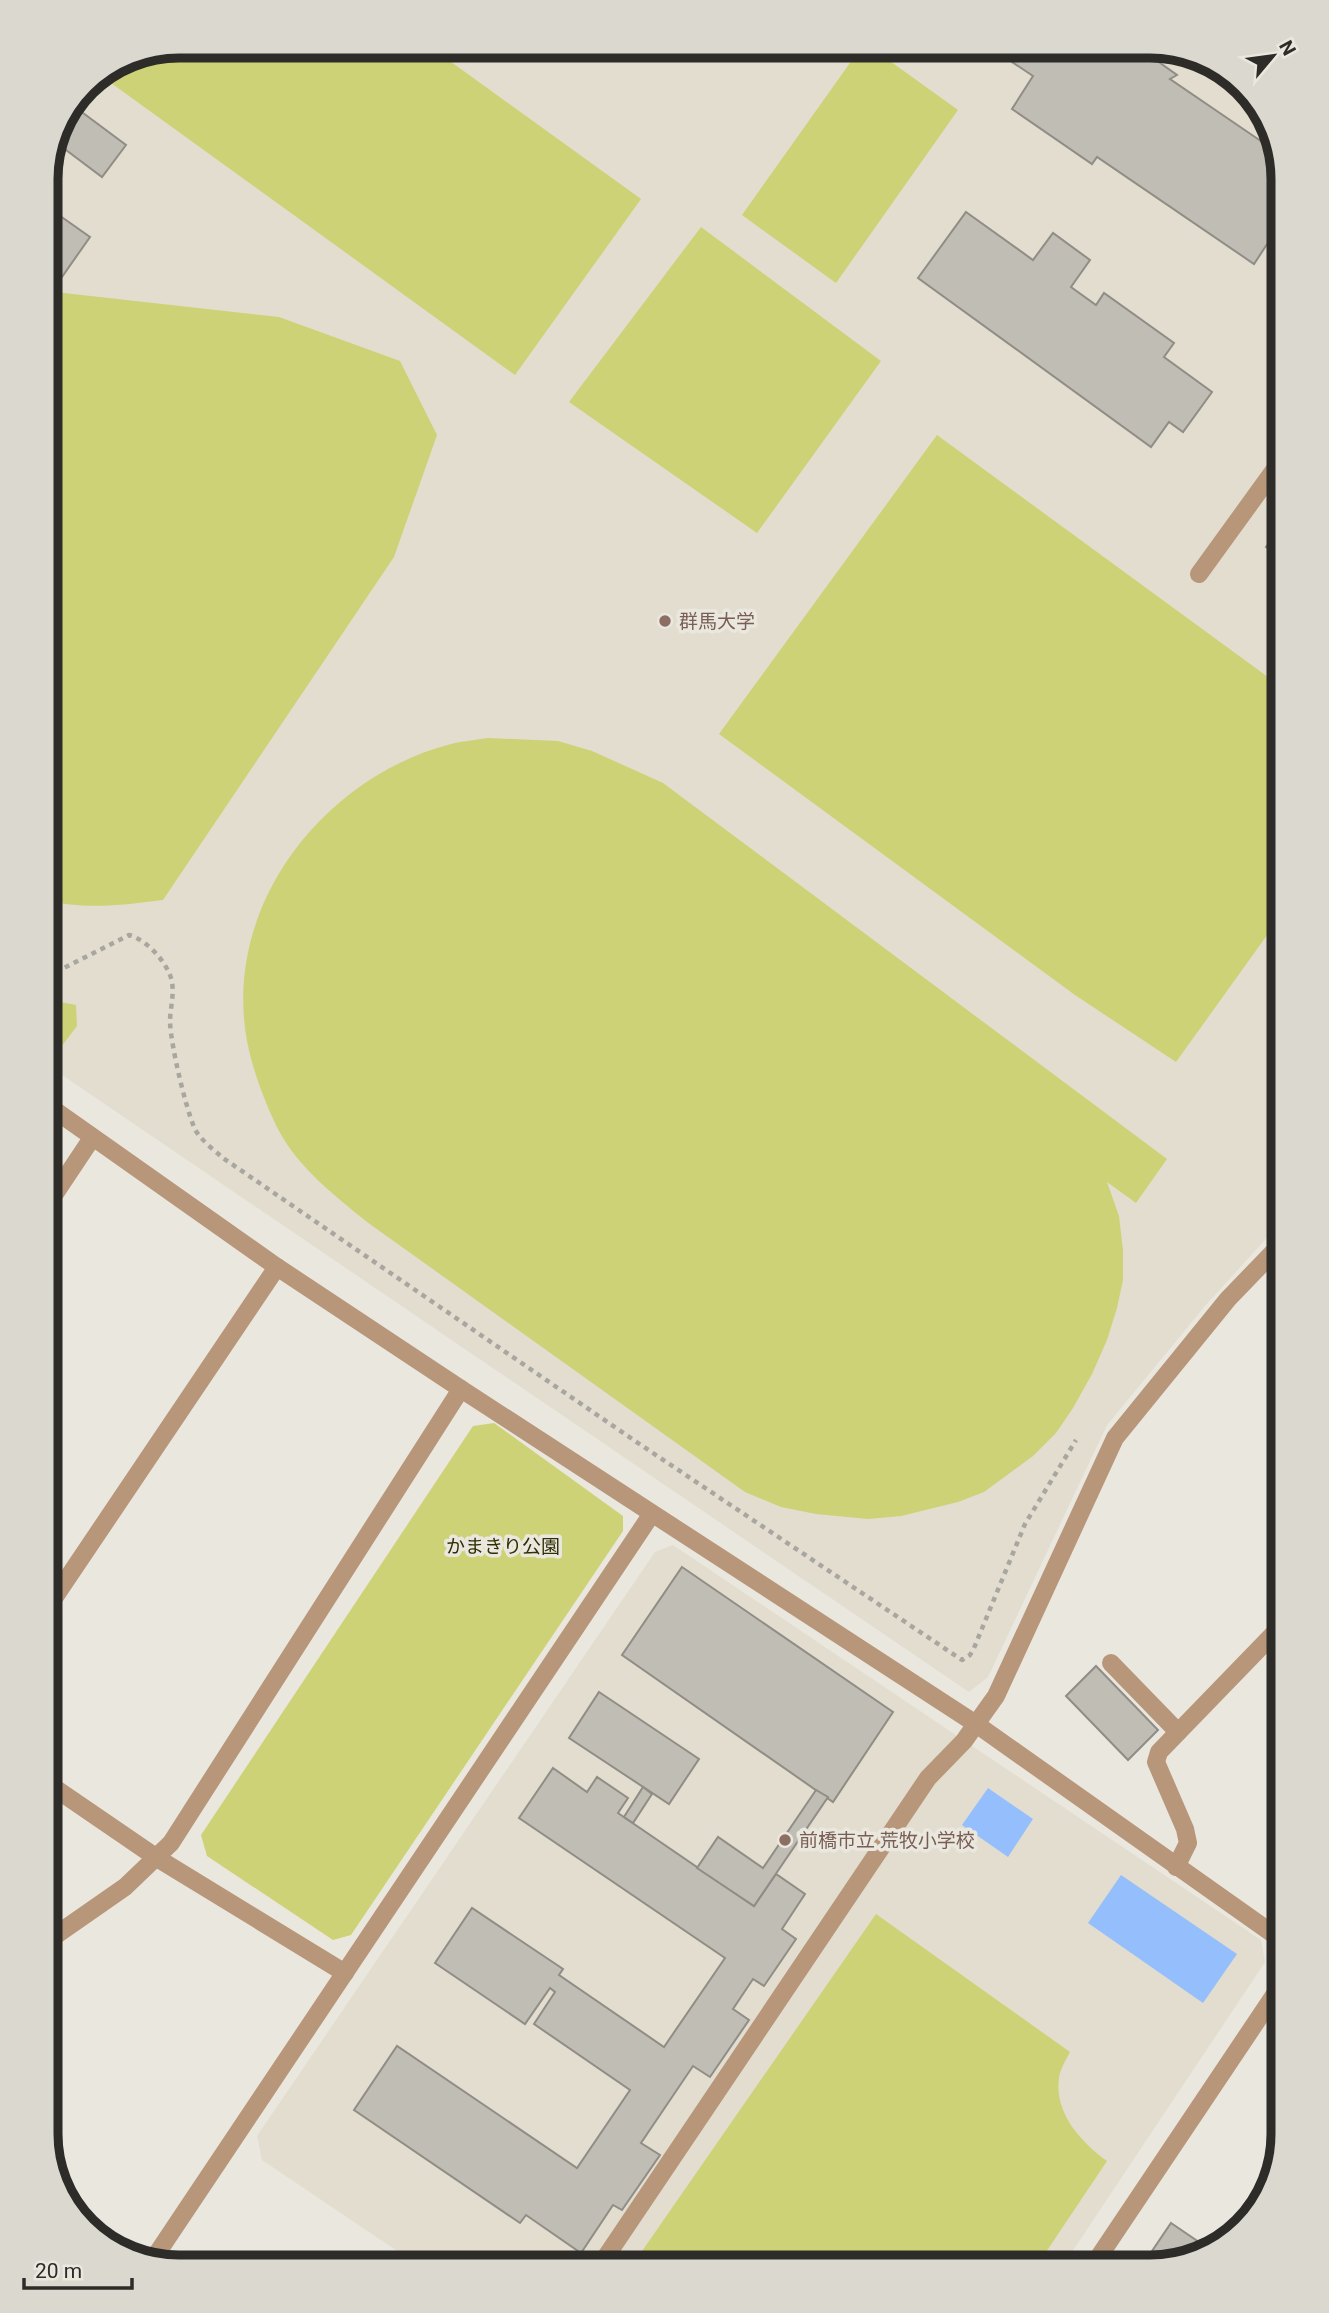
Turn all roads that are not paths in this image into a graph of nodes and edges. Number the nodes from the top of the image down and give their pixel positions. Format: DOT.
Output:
graph roads {
  1 [pos="1271,475"];
  2 [pos="1199,574"];
  3 [pos="58,1113"];
  4 [pos="92,1138"];
  5 [pos="58,1189"];
  6 [pos="1271,1254"];
  7 [pos="277,1267"];
  8 [pos="461,1390"];
  9 [pos="651,1515"];
  10 [pos="58,1592"];
  11 [pos="1271,1636"];
  12 [pos="1111,1663"];
  13 [pos="976,1724"];
  14 [pos="1178,1732"];
  15 [pos="58,1790"];
  16 [pos="157,1858"];
  17 [pos="1176,1867"];
  18 [pos="1271,1933"];
  19 [pos="58,1934"];
  20 [pos="345,1973"];
  21 [pos="1271,2000"];
  22 [pos="157,2253"];
  23 [pos="607,2255"];
  24 [pos="1100,2255"];
  1 -- 2 [label="street"];
  3 -- 4 [label="street"];
  4 -- 5 [label="street"];
  4 -- 7 [label="street"];
  6 -- 13 [label="street"];
  7 -- 8 [label="street"];
  7 -- 10 [label="street"];
  8 -- 9 [label="street"];
  8 -- 16 [label="street"];
  9 -- 13 [label="street"];
  9 -- 20 [label="street"];
  11 -- 14 [label="street"];
  12 -- 14 [label="street"];
  13 -- 17 [label="street"];
  13 -- 23 [label="street"];
  14 -- 17 [label="street"];
  15 -- 16 [label="street"];
  16 -- 19 [label="street"];
  16 -- 20 [label="street"];
  17 -- 18 [label="street"];
  20 -- 22 [label="street"];
  21 -- 24 [label="street"];
}
